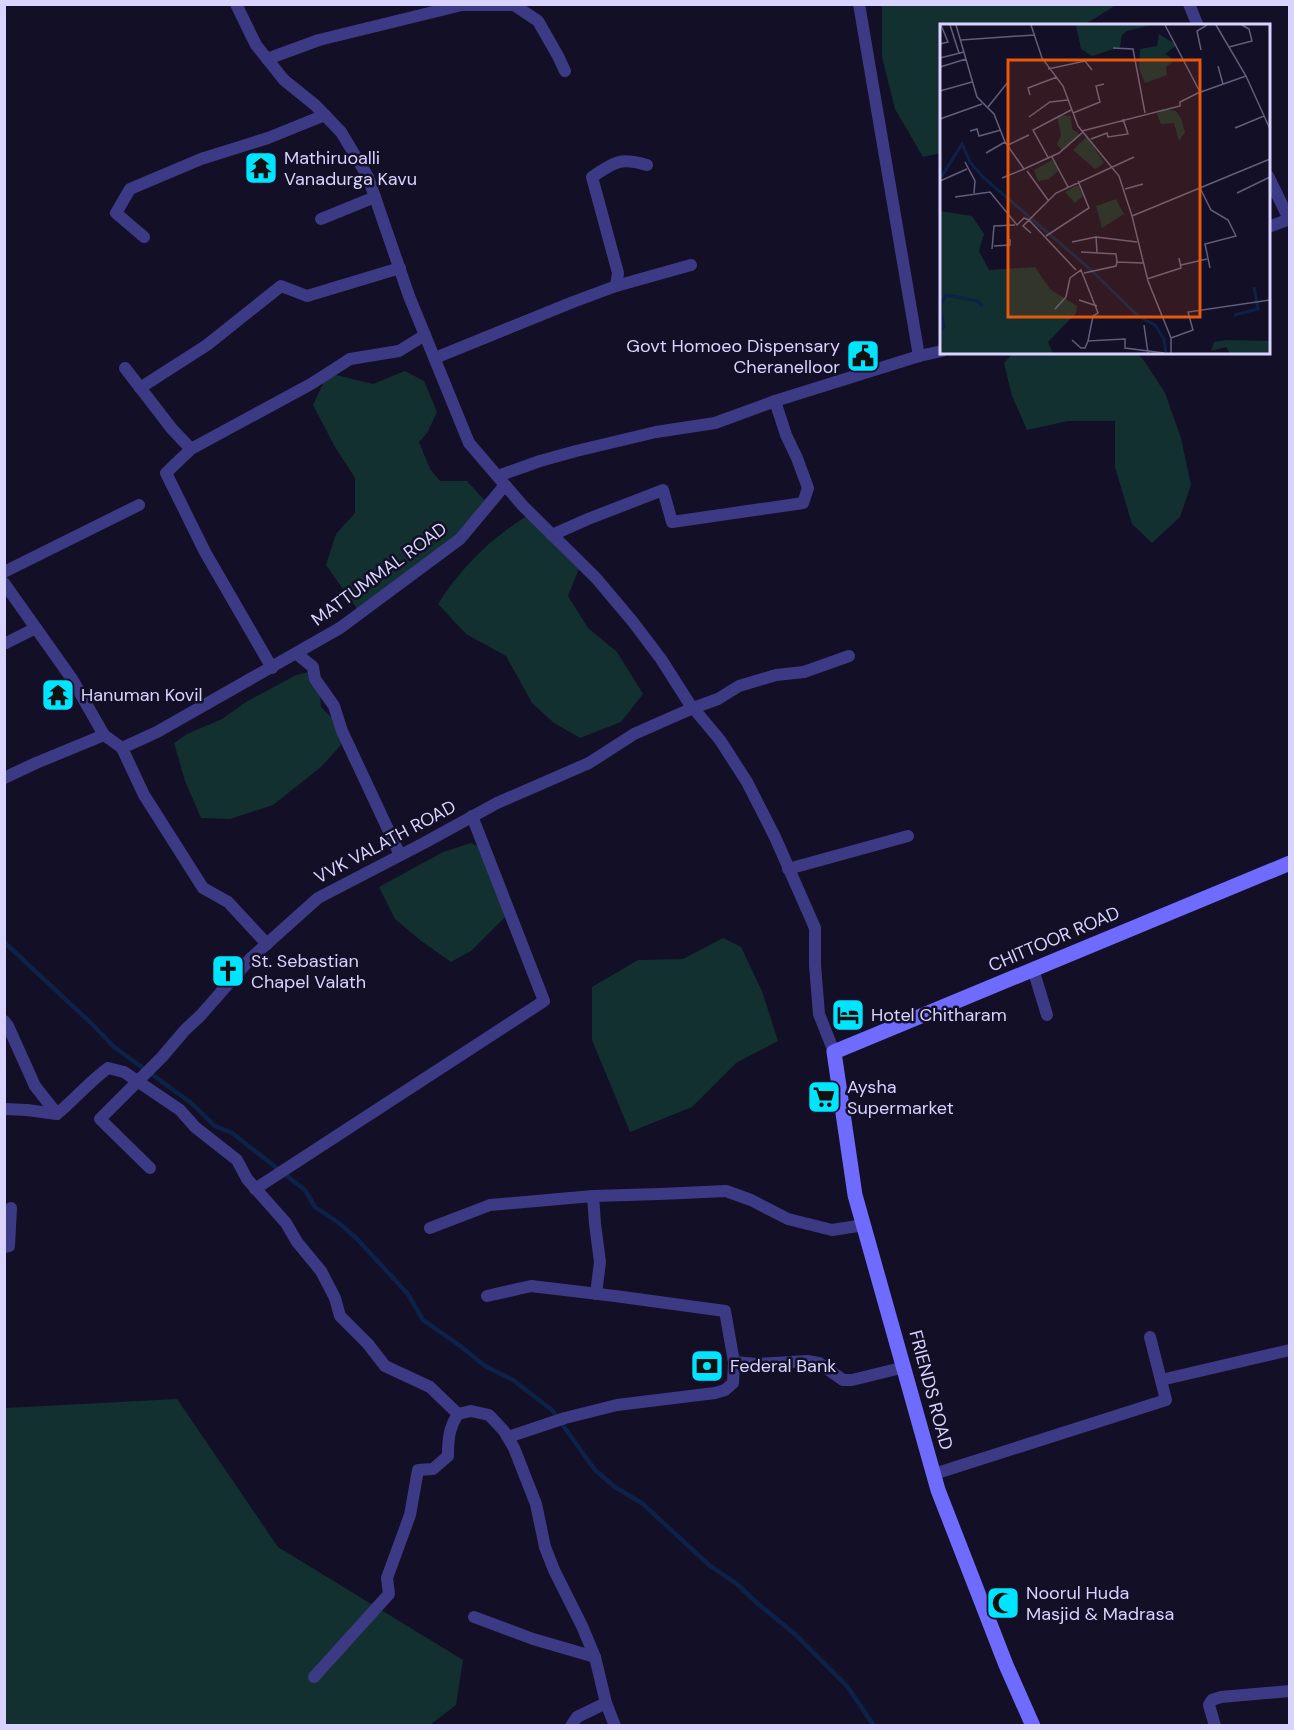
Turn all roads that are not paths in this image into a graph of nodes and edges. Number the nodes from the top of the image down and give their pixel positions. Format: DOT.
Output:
graph roads {
  1 [pos="236,4"];
  2 [pos="859,4"];
  3 [pos="1188,4"];
  4 [pos="1197,24"];
  5 [pos="267,59"];
  6 [pos="565,71"];
  7 [pos="325,115"];
  8 [pos="647,165"];
  9 [pos="1270,178"];
  10 [pos="375,197"];
  11 [pos="321,219"];
  12 [pos="1289,219"];
  13 [pos="1270,227"];
  14 [pos="144,237"];
  15 [pos="691,265"];
  16 [pos="400,268"];
  17 [pos="616,286"];
  18 [pos="425,334"];
  19 [pos="940,351"];
  20 [pos="920,356"];
  21 [pos="435,358"];
  22 [pos="125,368"];
  23 [pos="140,388"];
  24 [pos="775,401"];
  25 [pos="191,449"];
  26 [pos="502,480"];
  27 [pos="139,505"];
  28 [pos="552,536"];
  29 [pos="4,572"];
  30 [pos="4,583"];
  31 [pos="36,628"];
  32 [pos="4,644"];
  33 [pos="297,654"];
  34 [pos="849,656"];
  35 [pos="272,668"];
  36 [pos="693,708"];
  37 [pos="104,735"];
  38 [pos="122,748"];
  39 [pos="4,778"];
  40 [pos="472,816"];
  41 [pos="908,836"];
  42 [pos="400,855"];
  43 [pos="1290,862"];
  44 [pos="788,868"];
  45 [pos="267,944"];
  46 [pos="1033,969"];
  47 [pos="1047,1015"];
  48 [pos="4,1021"];
  49 [pos="834,1052"];
  50 [pos="138,1081"];
  51 [pos="4,1109"];
  52 [pos="57,1114"];
  53 [pos="150,1168"];
  54 [pos="255,1189"];
  55 [pos="593,1196"];
  56 [pos="11,1208"];
  57 [pos="864,1226"];
  58 [pos="430,1228"];
  59 [pos="4,1247"];
  60 [pos="596,1294"];
  61 [pos="487,1296"];
  62 [pos="1150,1337"];
  63 [pos="1290,1350"];
  64 [pos="734,1362"];
  65 [pos="905,1367"];
  66 [pos="1161,1380"];
  67 [pos="458,1414"];
  68 [pos="508,1437"];
  69 [pos="934,1474"];
  70 [pos="474,1617"];
  71 [pos="595,1657"];
  72 [pos="314,1677"];
  73 [pos="1290,1691"];
  74 [pos="606,1703"];
  75 [pos="571,1725"];
  76 [pos="615,1725"];
  77 [pos="1033,1725"];
  78 [pos="1215,1725"];
  1 -- 5 [label="street"];
  2 -- 20 [label="street"];
  3 -- 4 [label="street"];
  5 -- 6 [label="street"];
  5 -- 7 [label="street"];
  7 -- 10 [label="street"];
  7 -- 14 [label="street"];
  8 -- 17 [label="street"];
  9 -- 12 [label="street"];
  10 -- 11 [label="street"];
  10 -- 16 [label="street"];
  12 -- 13 [label="street"];
  15 -- 17 [label="street"];
  16 -- 18 [label="street"];
  16 -- 23 [label="street"];
  17 -- 21 [label="street"];
  18 -- 21 [label="street"];
  18 -- 25 [label="street"];
  19 -- 20 [label="street"];
  20 -- 24 [label="street"];
  21 -- 26 [label="street"];
  22 -- 23 [label="street"];
  23 -- 25 [label="street"];
  24 -- 26 [label="street"];
  24 -- 28 [label="street"];
  25 -- 35 [label="street"];
  26 -- 28 [label="street"];
  26 -- 33 [label="street, MATTUMMAL ROAD"];
  27 -- 29 [label="street"];
  28 -- 36 [label="street"];
  30 -- 31 [label="street"];
  31 -- 32 [label="street"];
  31 -- 37 [label="street"];
  33 -- 35 [label="street, MATTUMMAL ROAD"];
  33 -- 42 [label="street"];
  34 -- 36 [label="street, VVK VALATH ROAD"];
  35 -- 38 [label="street, MATTUMMAL ROAD"];
  36 -- 40 [label="street, VVK VALATH ROAD"];
  36 -- 44 [label="street"];
  37 -- 38 [label="street"];
  37 -- 39 [label="street"];
  38 -- 45 [label="street"];
  40 -- 42 [label="street, VVK VALATH ROAD"];
  40 -- 54 [label="street"];
  41 -- 44 [label="street"];
  42 -- 45 [label="street, VVK VALATH ROAD"];
  43 -- 46 [label="main road, CHITTOOR ROAD"];
  44 -- 49 [label="street"];
  45 -- 50 [label="street, VVK VALATH ROAD"];
  46 -- 47 [label="street"];
  46 -- 49 [label="main road, CHITTOOR ROAD"];
  48 -- 52 [label="street"];
  49 -- 57 [label="main road, FRIENDS ROAD"];
  50 -- 52 [label="street"];
  50 -- 53 [label="street, VVK VALATH ROAD"];
  50 -- 54 [label="street"];
  51 -- 52 [label="street"];
  54 -- 67 [label="street"];
  55 -- 57 [label="street"];
  55 -- 58 [label="street"];
  55 -- 60 [label="street"];
  56 -- 59 [label="street"];
  57 -- 65 [label="main road, FRIENDS ROAD"];
  60 -- 61 [label="street"];
  60 -- 64 [label="street"];
  62 -- 66 [label="street"];
  63 -- 66 [label="street"];
  64 -- 65 [label="street"];
  64 -- 68 [label="street"];
  65 -- 69 [label="main road, FRIENDS ROAD"];
  66 -- 69 [label="street"];
  67 -- 68 [label="street"];
  67 -- 72 [label="street"];
  68 -- 71 [label="street"];
  69 -- 77 [label="main road, FRIENDS ROAD"];
  70 -- 71 [label="street"];
  71 -- 74 [label="street"];
  73 -- 78 [label="street"];
  74 -- 75 [label="street"];
  74 -- 76 [label="street"];
}
